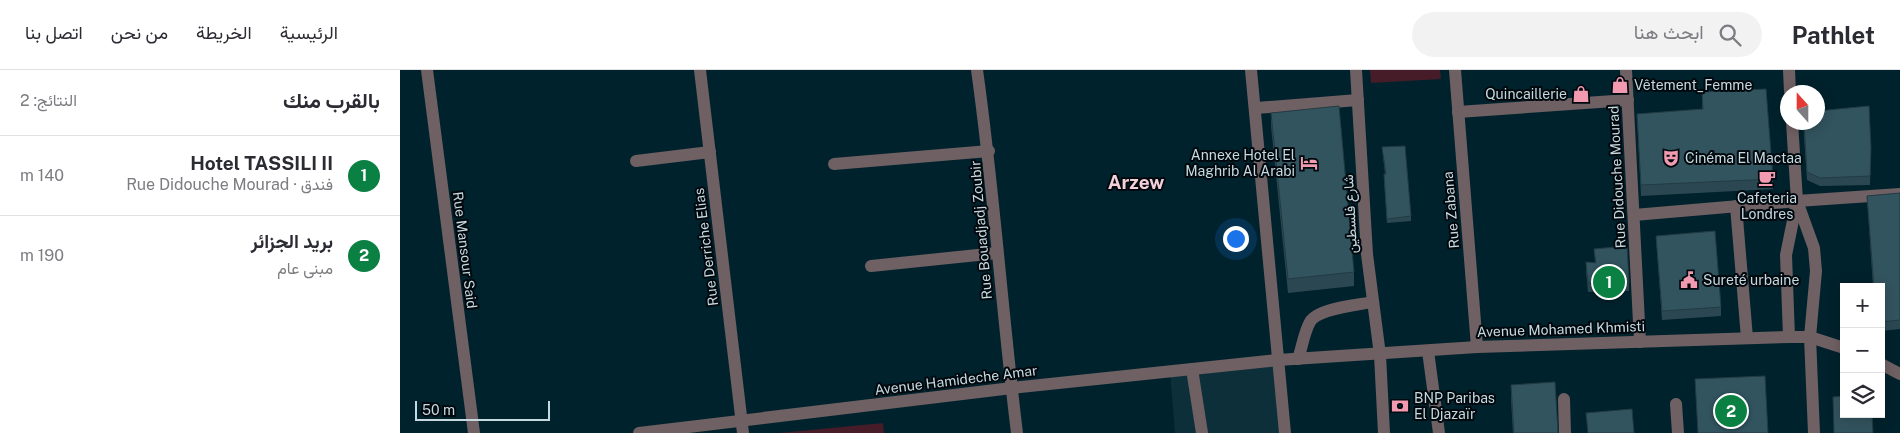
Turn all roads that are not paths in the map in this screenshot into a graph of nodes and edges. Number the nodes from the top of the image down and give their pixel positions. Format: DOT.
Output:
graph roads {
  1 [pos="427,70"];
  2 [pos="700,70"];
  3 [pos="977,70"];
  4 [pos="1251,70"];
  5 [pos="1356,70"];
  6 [pos="1455,70"];
  7 [pos="1626,70"];
  8 [pos="1789,70"];
  9 [pos="1790,85"];
  10 [pos="1358,100"];
  11 [pos="1628,100"];
  12 [pos="1256,108"];
  13 [pos="1458,112"];
  14 [pos="1793,130"];
  15 [pos="989,151"];
  16 [pos="710,152"];
  17 [pos="636,160"];
  18 [pos="834,164"];
  19 [pos="1900,194"];
  20 [pos="1798,200"];
  21 [pos="1736,206"];
  22 [pos="1634,215"];
  23 [pos="997,252"];
  24 [pos="871,266"];
  25 [pos="1373,302"];
  26 [pos="1789,337"];
  27 [pos="1810,337"];
  28 [pos="1747,338"];
  29 [pos="1640,342"];
  30 [pos="1477,347"];
  31 [pos="1840,347"];
  32 [pos="1428,351"];
  33 [pos="1380,355"];
  34 [pos="1298,359"];
  35 [pos="1278,360"];
  36 [pos="1885,366"];
  37 [pos="1192,369"];
  38 [pos="1900,374"];
  39 [pos="1012,388"];
  40 [pos="1564,399"];
  41 [pos="1676,404"];
  42 [pos="742,427"];
  43 [pos="474,433"];
  44 [pos="639,433"];
  45 [pos="1017,433"];
  46 [pos="1202,433"];
  47 [pos="1285,433"];
  48 [pos="1384,433"];
  49 [pos="1438,433"];
  50 [pos="1566,433"];
  51 [pos="1678,433"];
  52 [pos="1814,433"];
  1 -- 43 [label="street, Rue Mansour Said"];
  2 -- 16 [label="street, Rue Derriche Elias"];
  3 -- 15 [label="street, Rue Bouadjadj Zoubir"];
  4 -- 12 [label="street"];
  5 -- 10 [label="street, شارع فلسطين"];
  6 -- 13 [label="street, Rue Zabana"];
  7 -- 11 [label="street, Rue Didouche Mourad"];
  8 -- 9 [label="street"];
  10 -- 12 [label="street"];
  10 -- 25 [label="street, شارع فلسطين"];
  11 -- 13 [label="street"];
  11 -- 22 [label="street, Rue Didouche Mourad"];
  12 -- 35 [label="street"];
  13 -- 30 [label="street, Rue Zabana"];
  14 -- 20 [label="street"];
  15 -- 18 [label="street"];
  15 -- 23 [label="street, Rue Bouadjadj Zoubir"];
  16 -- 17 [label="street"];
  16 -- 42 [label="street, Rue Derriche Elias"];
  19 -- 20 [label="street"];
  20 -- 21 [label="street"];
  20 -- 26 [label="street"];
  20 -- 27 [label="street"];
  21 -- 22 [label="street"];
  21 -- 28 [label="street"];
  22 -- 29 [label="street, Rue Didouche Mourad"];
  23 -- 24 [label="street"];
  23 -- 39 [label="street, Rue Bouadjadj Zoubir"];
  25 -- 33 [label="street, شارع فلسطين"];
  25 -- 34 [label="street"];
  26 -- 27 [label="street, Avenue Mohamed Khmisti"];
  26 -- 28 [label="street, Avenue Mohamed Khmisti"];
  27 -- 31 [label="street, Avenue Mohamed Khmisti"];
  27 -- 52 [label="street"];
  28 -- 29 [label="street, Avenue Mohamed Khmisti"];
  29 -- 30 [label="street, Avenue Mohamed Khmisti"];
  30 -- 32 [label="street, Avenue Mohamed Khmisti"];
  32 -- 33 [label="street, Avenue Mohamed Khmisti"];
  32 -- 49 [label="street"];
  33 -- 34 [label="street, Avenue Mohamed Khmisti"];
  33 -- 48 [label="street, شارع فلسطين"];
  34 -- 35 [label="street, Avenue Mohamed Khmisti"];
  35 -- 37 [label="street, Avenue Hamideche Amar"];
  35 -- 47 [label="street"];
  36 -- 38 [label="street"];
  37 -- 39 [label="street, Avenue Hamideche Amar"];
  37 -- 46 [label="street"];
  39 -- 42 [label="street, Avenue Hamideche Amar"];
  39 -- 45 [label="street, Rue Bouadjadj Zoubir"];
  40 -- 50 [label="street"];
  41 -- 51 [label="street"];
  42 -- 44 [label="street, Avenue Hamideche Amar"];
}
